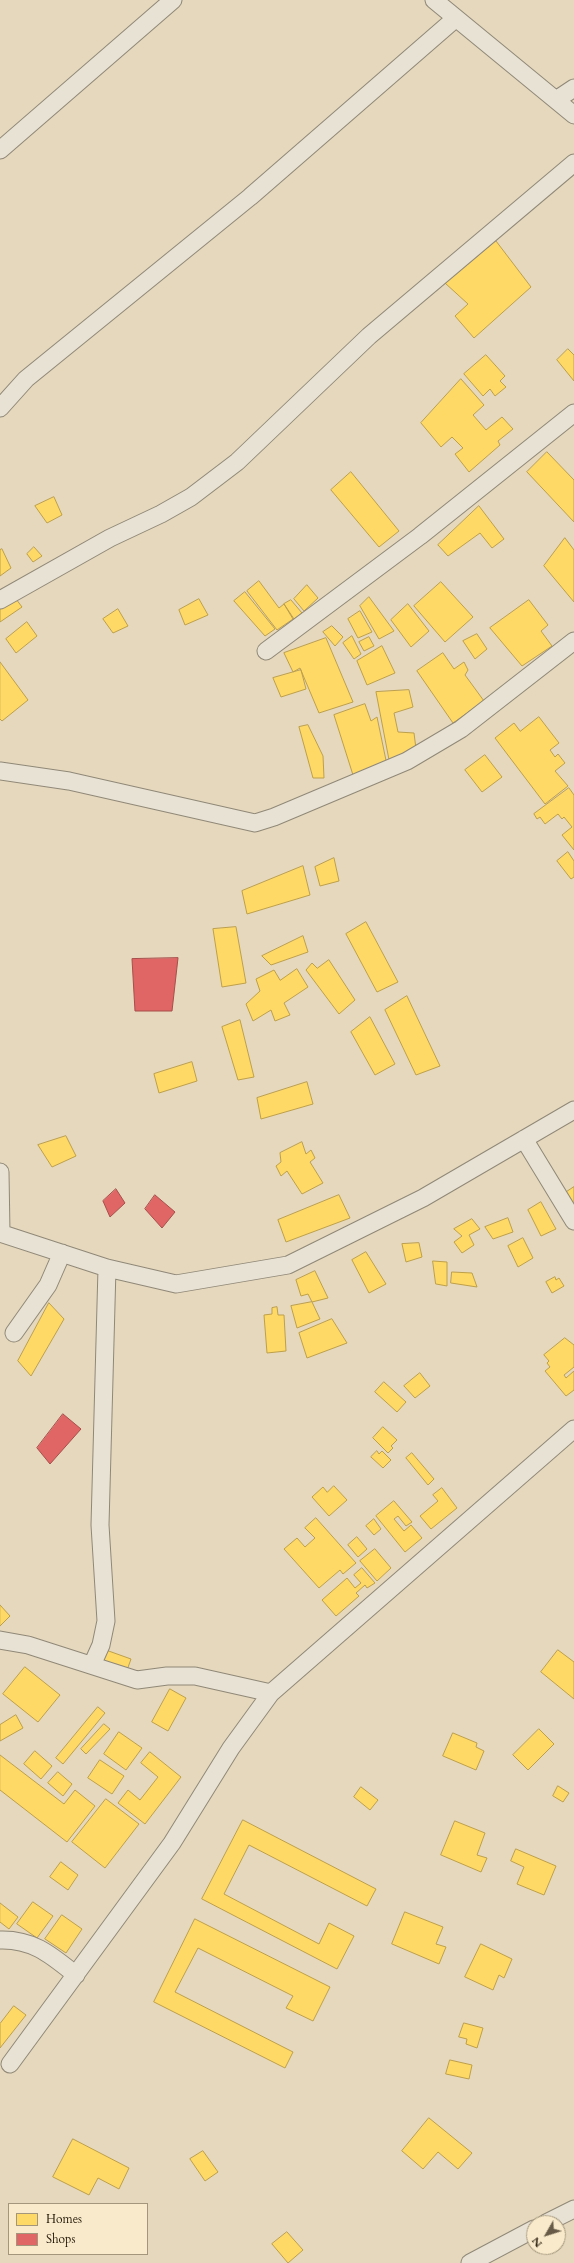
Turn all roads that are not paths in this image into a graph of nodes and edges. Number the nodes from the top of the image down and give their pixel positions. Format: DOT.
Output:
graph roads {
  1 [pos="173,0"];
  2 [pos="434,0"];
  3 [pos="456,18"];
  4 [pos="574,88"];
  5 [pos="556,100"];
  6 [pos="574,115"];
  7 [pos="0,150"];
  8 [pos="574,163"];
  9 [pos="0,408"];
  10 [pos="574,413"];
  11 [pos="0,600"];
  12 [pos="574,641"];
  13 [pos="266,651"];
  14 [pos="0,771"];
  15 [pos="574,1110"];
  16 [pos="524,1139"];
  17 [pos="0,1172"];
  18 [pos="574,1221"];
  19 [pos="0,1233"];
  20 [pos="62,1253"];
  21 [pos="106,1268"];
  22 [pos="14,1333"];
  23 [pos="574,1429"];
  24 [pos="0,1640"];
  25 [pos="92,1665"];
  26 [pos="271,1694"];
  27 [pos="0,1940"];
  28 [pos="76,1975"];
  29 [pos="10,2064"];
  30 [pos="574,2209"];
  31 [pos="562,2215"];
  32 [pos="526,2233"];
  33 [pos="470,2263"];
  1 -- 7 [label="street"];
  2 -- 3 [label="street"];
  3 -- 5 [label="street"];
  3 -- 9 [label="street"];
  4 -- 5 [label="street"];
  5 -- 6 [label="street"];
  8 -- 11 [label="street"];
  10 -- 13 [label="street"];
  12 -- 14 [label="street"];
  15 -- 16 [label="street"];
  16 -- 18 [label="street"];
  16 -- 21 [label="street"];
  17 -- 19 [label="street"];
  19 -- 20 [label="street"];
  20 -- 21 [label="street"];
  20 -- 22 [label="street"];
  21 -- 25 [label="street"];
  23 -- 26 [label="street"];
  24 -- 25 [label="street"];
  25 -- 26 [label="street"];
  26 -- 28 [label="street"];
  27 -- 28 [label="street"];
  28 -- 29 [label="street"];
  30 -- 31 [label="street"];
  32 -- 33 [label="street"];
}
